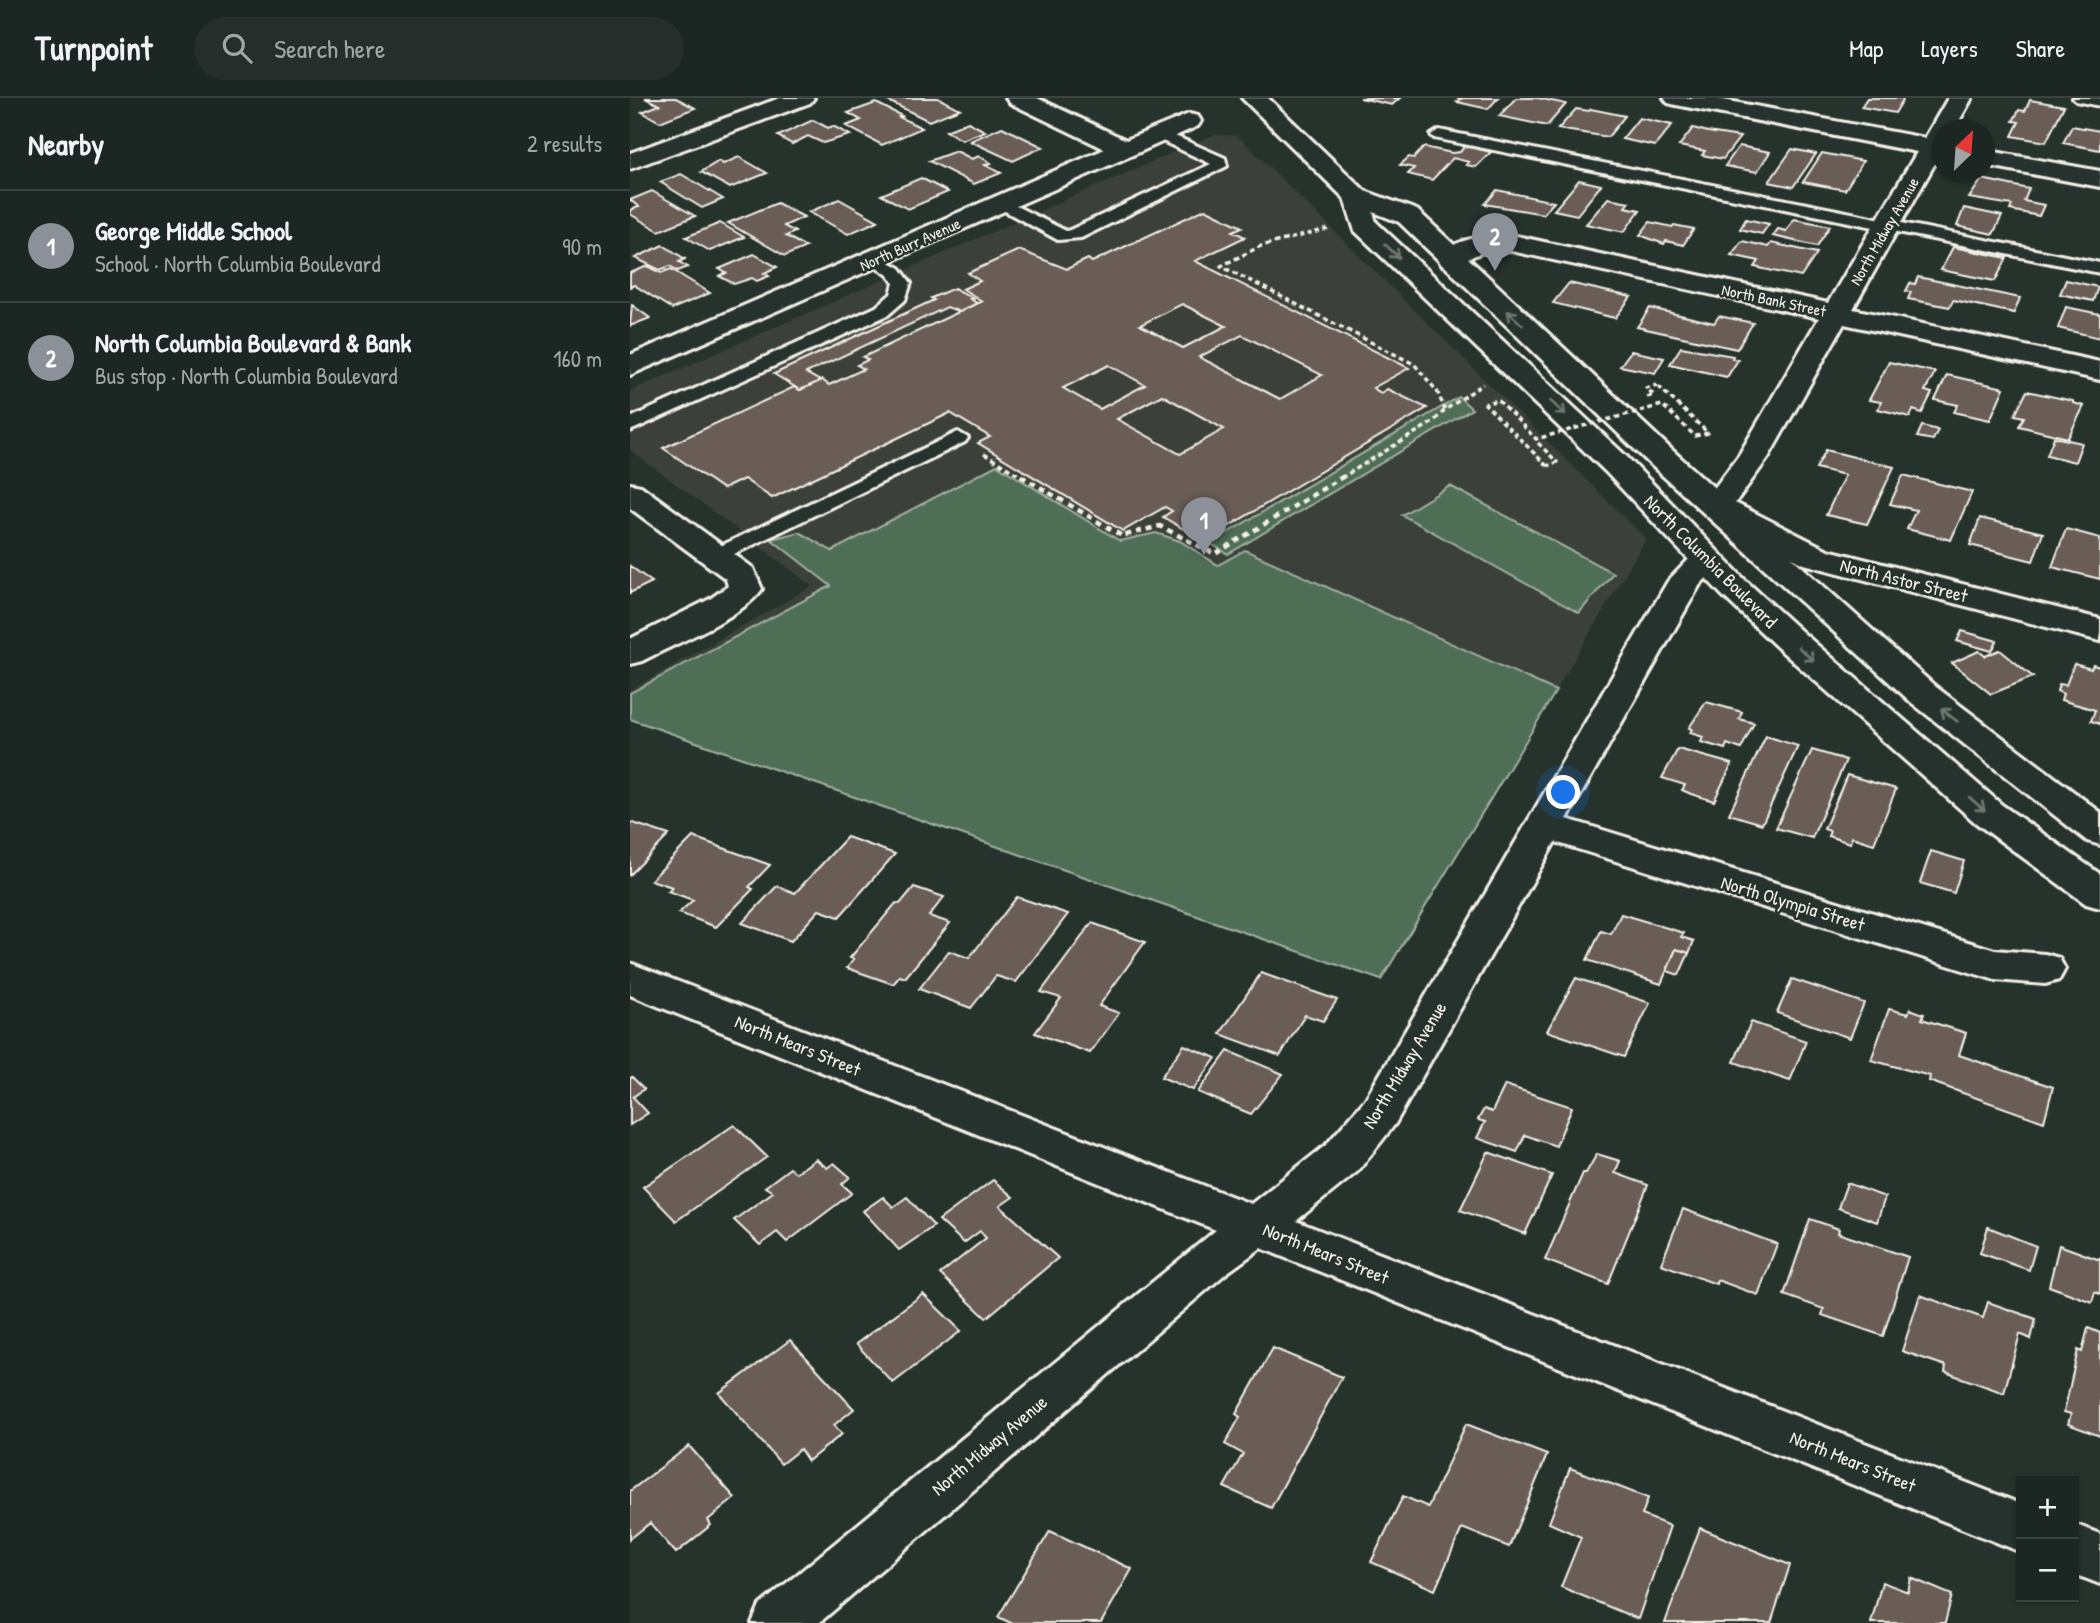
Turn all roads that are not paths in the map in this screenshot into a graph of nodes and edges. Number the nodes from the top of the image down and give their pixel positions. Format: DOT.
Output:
graph roads {
  1 [pos="802,98"];
  2 [pos="1018,98"];
  3 [pos="1254,98"];
  4 [pos="1676,98"];
  5 [pos="1961,98"];
  6 [pos="2081,98"];
  7 [pos="2100,101"];
  8 [pos="1951,119"];
  9 [pos="1189,121"];
  10 [pos="1159,134"];
  11 [pos="1439,135"];
  12 [pos="1932,147"];
  13 [pos="1126,149"];
  14 [pos="1932,157"];
  15 [pos="1995,159"];
  16 [pos="630,162"];
  17 [pos="2100,179"];
  18 [pos="1356,196"];
  19 [pos="999,204"];
  20 [pos="1888,224"];
  21 [pos="875,259"];
  22 [pos="1451,259"];
  23 [pos="2100,268"];
  24 [pos="1836,313"];
  25 [pos="630,366"];
  26 [pos="2100,371"];
  27 [pos="630,425"];
  28 [pos="958,438"];
  29 [pos="1616,464"];
  30 [pos="630,493"];
  31 [pos="1717,506"];
  32 [pos="715,556"];
  33 [pos="1707,560"];
  34 [pos="2100,630"];
  35 [pos="630,653"];
  36 [pos="1544,825"];
  37 [pos="2100,832"];
  38 [pos="2100,894"];
  39 [pos="2045,969"];
  40 [pos="630,978"];
  41 [pos="1256,1226"];
  42 [pos="2016,1526"];
  43 [pos="2079,1551"];
  44 [pos="2100,1559"];
  45 [pos="779,1623"];
  1 -- 16 [label="street"];
  2 -- 13 [label="street"];
  3 -- 18 [label="street, North Columbia Boulevard"];
  4 -- 12 [label="street"];
  5 -- 8 [label="street, North Midway Avenue"];
  6 -- 7 [label="lane"];
  9 -- 10 [label="street, North Burr Avenue"];
  10 -- 13 [label="street, North Burr Avenue"];
  10 -- 19 [label="lane"];
  11 -- 20 [label="lane"];
  13 -- 19 [label="street, North Burr Avenue"];
  14 -- 20 [label="street, North Midway Avenue"];
  15 -- 17 [label="street"];
  18 -- 22 [label="street, North Columbia Boulevard"];
  18 -- 29 [label="street, North Columbia Boulevard, one-way"];
  19 -- 21 [label="street, North Burr Avenue"];
  20 -- 23 [label="lane"];
  20 -- 24 [label="street, North Midway Avenue"];
  21 -- 25 [label="street, North Burr Avenue"];
  21 -- 27 [label="lane"];
  22 -- 24 [label="street, North Bank Street"];
  31 -- 22 [label="street, North Columbia Boulevard, one-way"];
  24 -- 26 [label="street, North Bank Street"];
  24 -- 31 [label="street, North Midway Avenue"];
  28 -- 32 [label="lane"];
  29 -- 31 [label="street"];
  29 -- 33 [label="street, North Columbia Boulevard"];
  30 -- 32 [label="street"];
  31 -- 34 [label="street, North Astor Street"];
  37 -- 31 [label="street, North Columbia Boulevard, one-way"];
  32 -- 35 [label="street"];
  33 -- 36 [label="street, North Midway Avenue"];
  33 -- 38 [label="street, North Columbia Boulevard, one-way"];
  36 -- 39 [label="street, North Olympia Street"];
  36 -- 41 [label="street, North Midway Avenue"];
  40 -- 41 [label="street, North Mears Street"];
  41 -- 42 [label="street, North Mears Street"];
  41 -- 45 [label="street, North Midway Avenue"];
  43 -- 44 [label="street"];
}
